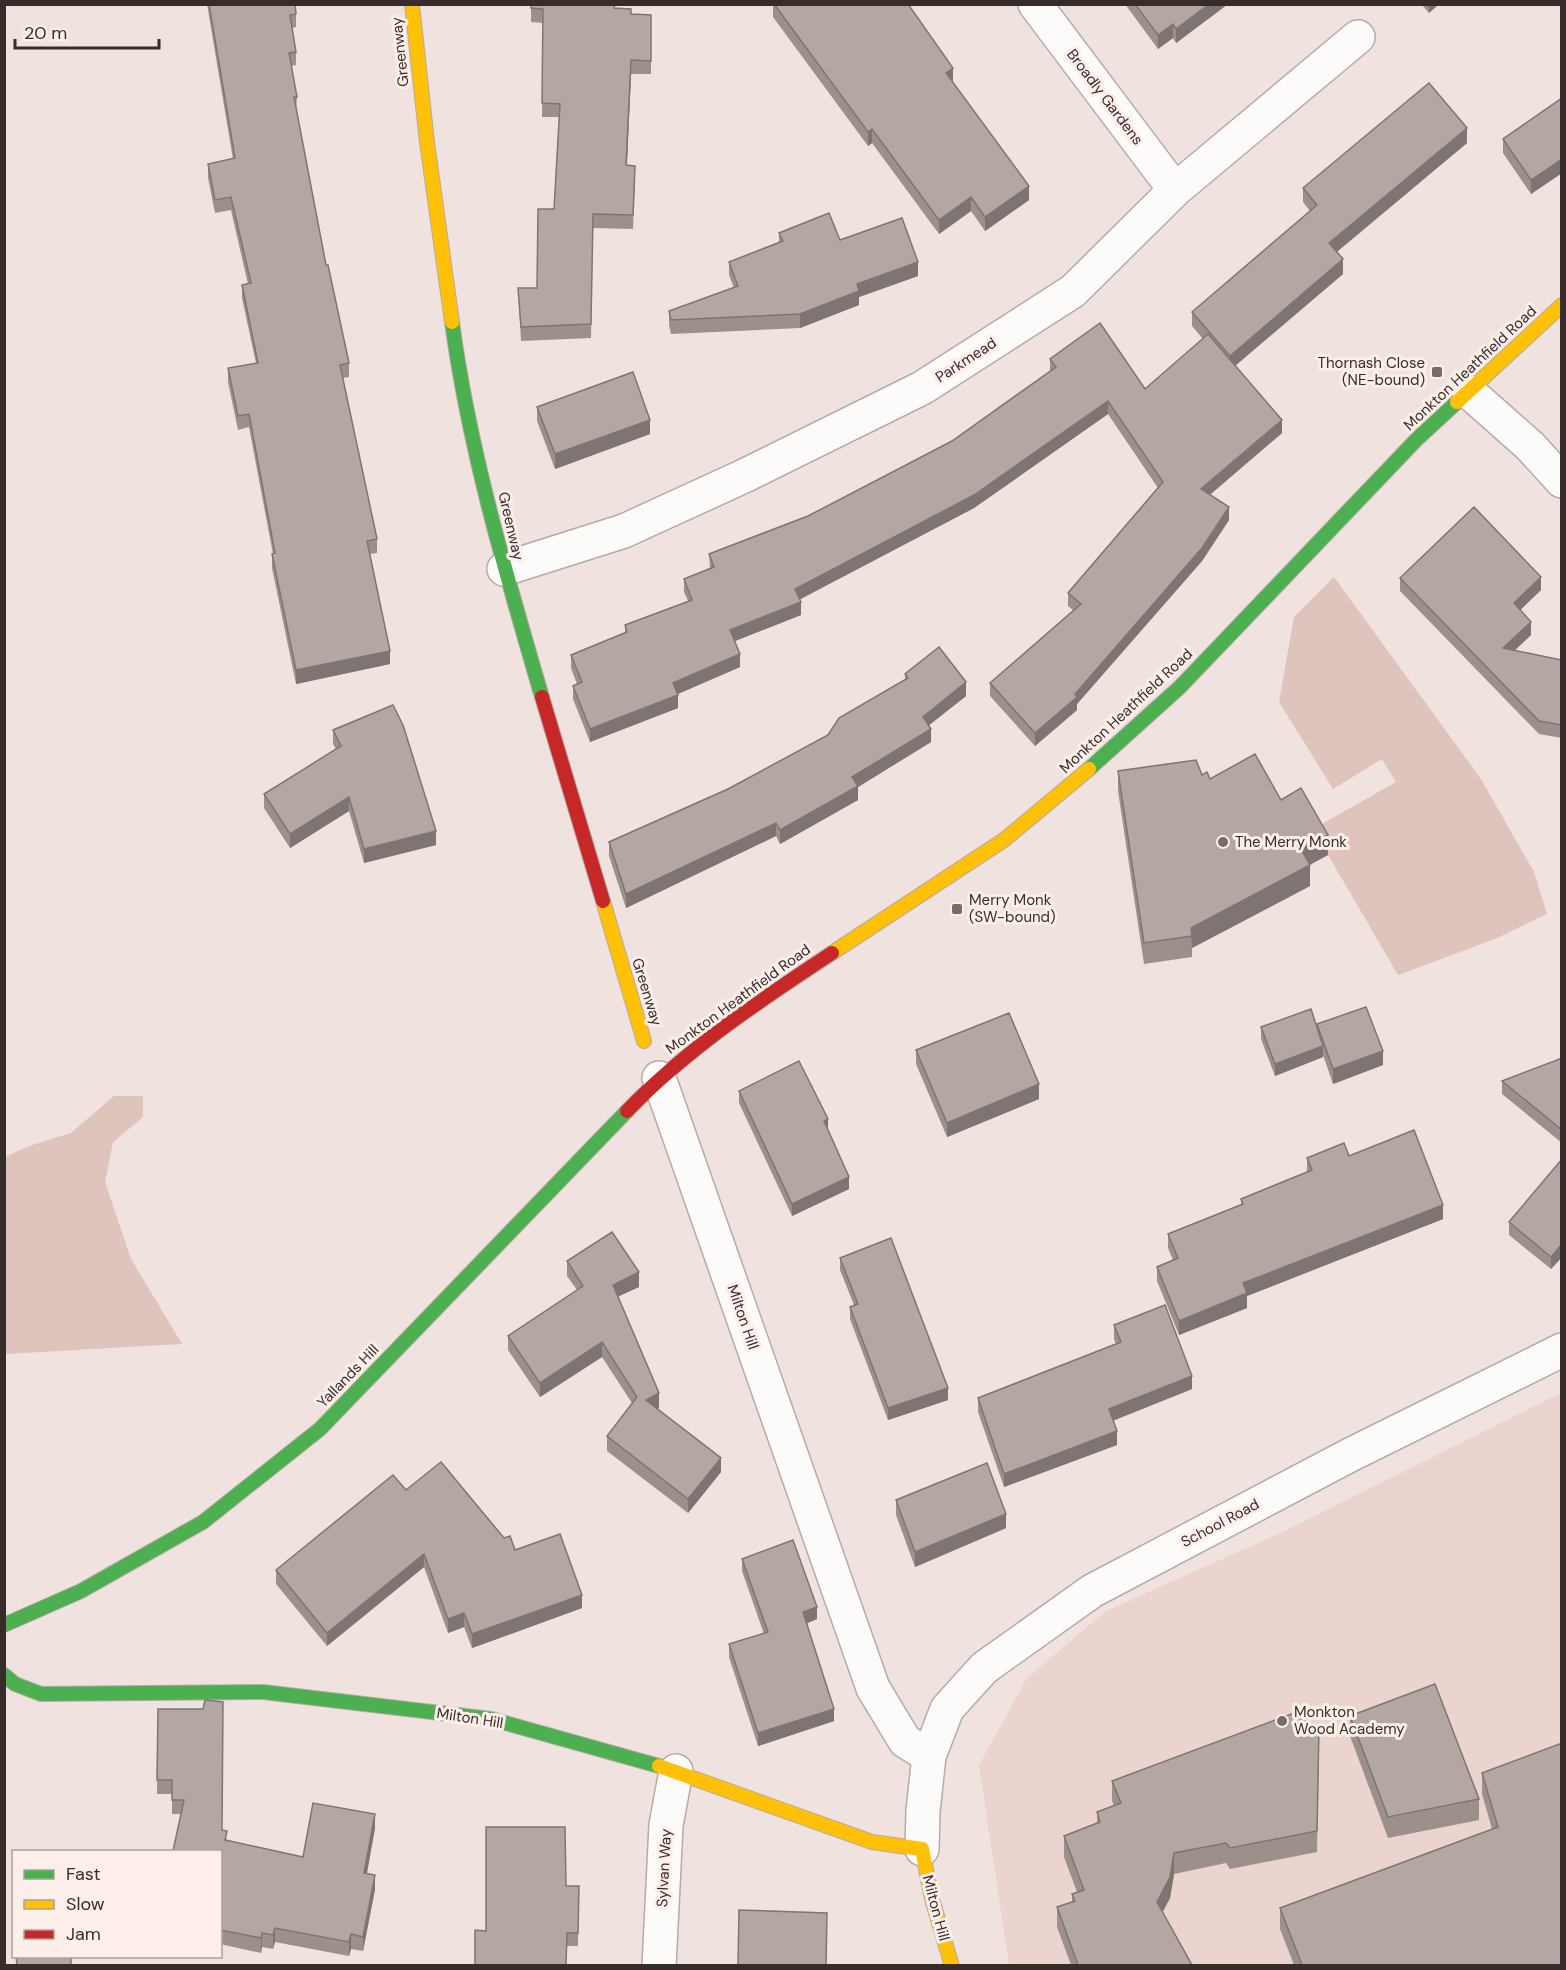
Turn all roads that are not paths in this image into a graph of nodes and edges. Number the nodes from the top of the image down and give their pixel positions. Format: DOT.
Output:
graph roads {
  1 [pos="412,4"];
  2 [pos="1035,4"];
  3 [pos="1358,37"];
  4 [pos="1175,190"];
  5 [pos="1562,305"];
  6 [pos="1469,392"];
  7 [pos="1562,481"];
  8 [pos="504,569"];
  9 [pos="644,1041"];
  10 [pos="659,1078"];
  11 [pos="1562,1350"];
  12 [pos="4,1625"];
  13 [pos="4,1675"];
  14 [pos="929,1756"];
  15 [pos="676,1772"];
  16 [pos="922,1849"];
  17 [pos="659,1965"];
  18 [pos="952,1965"];
  1 -- 8 [label="street, Greenway"];
  2 -- 4 [label="street, Broadly Gardens"];
  3 -- 4 [label="street, Parkmead"];
  4 -- 8 [label="street, Parkmead"];
  5 -- 6 [label="street, Monkton Heathfield Road"];
  6 -- 7 [label="street"];
  6 -- 10 [label="street, Monkton Heathfield Road"];
  8 -- 9 [label="street, Greenway"];
  10 -- 12 [label="street, Yallands Hill"];
  10 -- 14 [label="street, Milton Hill"];
  11 -- 14 [label="street, School Road"];
  13 -- 15 [label="street, Milton Hill"];
  14 -- 16 [label="street, Milton Hill"];
  15 -- 16 [label="street, Milton Hill"];
  15 -- 17 [label="street, Sylvan Way"];
  16 -- 18 [label="street, Milton Hill"];
}
